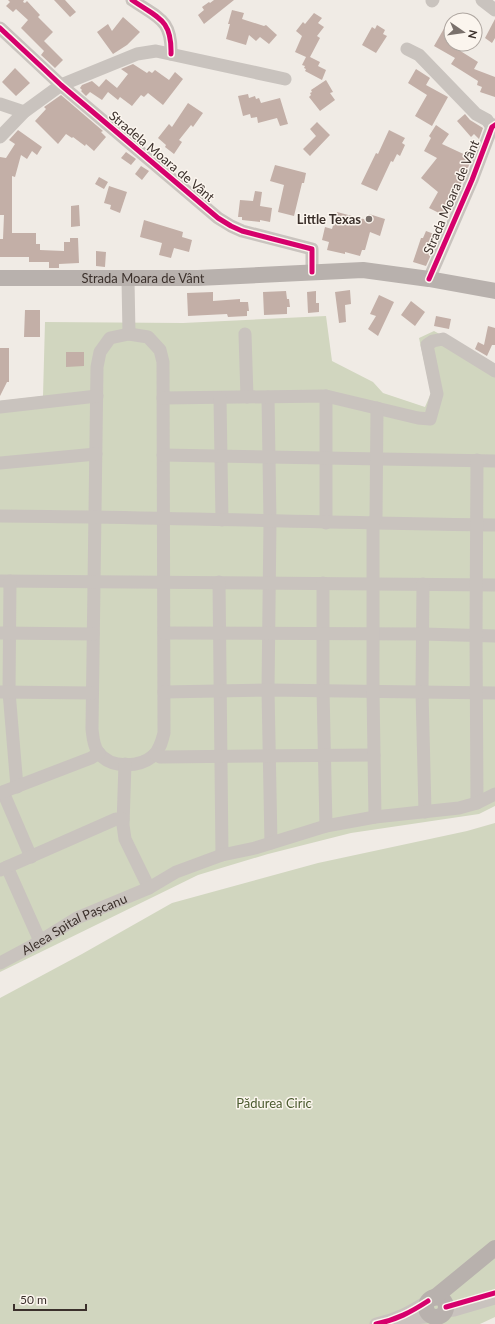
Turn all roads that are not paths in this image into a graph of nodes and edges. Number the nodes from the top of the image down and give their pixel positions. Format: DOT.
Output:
graph roads {
  1 [pos="132,0"];
  2 [pos="482,0"];
  3 [pos="495,10"];
  4 [pos="0,28"];
  5 [pos="407,49"];
  6 [pos="171,54"];
  7 [pos="285,79"];
  8 [pos="61,85"];
  9 [pos="0,104"];
  10 [pos="24,112"];
  11 [pos="494,126"];
  12 [pos="0,137"];
  13 [pos="312,272"];
  14 [pos="0,278"];
  15 [pos="128,279"];
  16 [pos="429,279"];
  17 [pos="495,291"];
  18 [pos="129,334"];
  19 [pos="245,334"];
  20 [pos="495,371"];
  21 [pos="97,396"];
  22 [pos="326,396"];
  23 [pos="246,397"];
  24 [pos="268,397"];
  25 [pos="163,398"];
  26 [pos="220,398"];
  27 [pos="0,407"];
  28 [pos="377,408"];
  29 [pos="96,454"];
  30 [pos="163,456"];
  31 [pos="221,456"];
  32 [pos="270,457"];
  33 [pos="326,458"];
  34 [pos="376,459"];
  35 [pos="477,460"];
  36 [pos="495,461"];
  37 [pos="0,463"];
  38 [pos="0,516"];
  39 [pos="95,517"];
  40 [pos="163,518"];
  41 [pos="222,520"];
  42 [pos="270,521"];
  43 [pos="326,523"];
  44 [pos="373,523"];
  45 [pos="477,525"];
  46 [pos="495,525"];
  47 [pos="5,581"];
  48 [pos="93,581"];
  49 [pos="163,582"];
  50 [pos="220,582"];
  51 [pos="268,583"];
  52 [pos="323,583"];
  53 [pos="373,584"];
  54 [pos="422,584"];
  55 [pos="476,585"];
  56 [pos="495,585"];
  57 [pos="4,633"];
  58 [pos="164,633"];
  59 [pos="220,633"];
  60 [pos="268,633"];
  61 [pos="93,634"];
  62 [pos="323,634"];
  63 [pos="373,634"];
  64 [pos="423,634"];
  65 [pos="476,636"];
  66 [pos="495,636"];
  67 [pos="268,690"];
  68 [pos="323,690"];
  69 [pos="220,691"];
  70 [pos="373,691"];
  71 [pos="422,691"];
  72 [pos="4,692"];
  73 [pos="164,692"];
  74 [pos="476,692"];
  75 [pos="495,692"];
  76 [pos="92,693"];
  77 [pos="99,753"];
  78 [pos="155,754"];
  79 [pos="374,755"];
  80 [pos="269,756"];
  81 [pos="324,756"];
  82 [pos="221,757"];
  83 [pos="125,764"];
  84 [pos="17,787"];
  85 [pos="2,792"];
  86 [pos="495,794"];
  87 [pos="477,803"];
  88 [pos="425,812"];
  89 [pos="375,817"];
  90 [pos="123,820"];
  91 [pos="326,826"];
  92 [pos="271,843"];
  93 [pos="222,855"];
  94 [pos="31,857"];
  95 [pos="4,869"];
  96 [pos="149,888"];
  97 [pos="40,941"];
  98 [pos="0,963"];
  99 [pos="495,1248"];
  100 [pos="495,1298"];
  101 [pos="437,1312"];
  102 [pos="376,1324"];
  1 -- 6 [label="street"];
  2 -- 3 [label="street"];
  4 -- 8 [label="street, Stradela Moara de Vânt"];
  5 -- 11 [label="street"];
  6 -- 7 [label="street"];
  6 -- 8 [label="street"];
  8 -- 10 [label="street"];
  8 -- 13 [label="street, Stradela Moara de Vânt"];
  9 -- 10 [label="street"];
  10 -- 12 [label="street"];
  11 -- 16 [label="street, Strada Moara de Vânt"];
  13 -- 15 [label="main road, Strada Moara de Vânt"];
  13 -- 16 [label="main road, Strada Moara de Vânt"];
  14 -- 15 [label="main road, Strada Moara de Vânt"];
  15 -- 18 [label="street"];
  16 -- 17 [label="main road, Strada Moara de Vânt"];
  18 -- 21 [label="street"];
  18 -- 25 [label="street"];
  19 -- 23 [label="street"];
  20 -- 28 [label="street"];
  21 -- 27 [label="street"];
  21 -- 29 [label="street"];
  22 -- 24 [label="street"];
  22 -- 28 [label="street"];
  22 -- 33 [label="street"];
  23 -- 24 [label="street"];
  23 -- 26 [label="street"];
  24 -- 32 [label="street"];
  25 -- 26 [label="street"];
  25 -- 30 [label="street"];
  26 -- 31 [label="street"];
  28 -- 34 [label="street"];
  29 -- 37 [label="street"];
  29 -- 39 [label="street"];
  30 -- 31 [label="street"];
  30 -- 40 [label="street"];
  31 -- 32 [label="street"];
  31 -- 41 [label="street"];
  32 -- 33 [label="street"];
  32 -- 42 [label="street"];
  33 -- 34 [label="street"];
  33 -- 43 [label="street"];
  34 -- 35 [label="street"];
  34 -- 44 [label="street"];
  35 -- 36 [label="street"];
  35 -- 45 [label="street"];
  38 -- 39 [label="street"];
  39 -- 40 [label="street"];
  39 -- 48 [label="street"];
  40 -- 41 [label="street"];
  40 -- 49 [label="street"];
  41 -- 42 [label="street"];
  42 -- 43 [label="street"];
  42 -- 51 [label="street"];
  43 -- 44 [label="street"];
  44 -- 45 [label="street"];
  44 -- 53 [label="street"];
  45 -- 46 [label="street"];
  45 -- 55 [label="street"];
  47 -- 48 [label="street"];
  47 -- 57 [label="street"];
  48 -- 49 [label="street"];
  48 -- 61 [label="street"];
  49 -- 50 [label="street"];
  49 -- 58 [label="street"];
  50 -- 51 [label="street"];
  50 -- 59 [label="street"];
  51 -- 52 [label="street"];
  51 -- 60 [label="street"];
  52 -- 53 [label="street"];
  52 -- 62 [label="street"];
  53 -- 54 [label="street"];
  53 -- 63 [label="street"];
  54 -- 55 [label="street"];
  54 -- 64 [label="street"];
  55 -- 56 [label="street"];
  55 -- 65 [label="street"];
  57 -- 61 [label="street"];
  57 -- 72 [label="street"];
  58 -- 59 [label="street"];
  58 -- 73 [label="street"];
  59 -- 60 [label="street"];
  59 -- 69 [label="street"];
  60 -- 62 [label="street"];
  60 -- 67 [label="street"];
  61 -- 76 [label="street"];
  62 -- 63 [label="street"];
  62 -- 68 [label="street"];
  63 -- 64 [label="street"];
  63 -- 70 [label="street"];
  64 -- 65 [label="street"];
  64 -- 71 [label="street"];
  65 -- 66 [label="street"];
  65 -- 74 [label="street"];
  67 -- 68 [label="street"];
  67 -- 69 [label="street"];
  67 -- 80 [label="street"];
  68 -- 70 [label="street"];
  68 -- 81 [label="street"];
  69 -- 73 [label="street"];
  69 -- 82 [label="street"];
  70 -- 71 [label="street"];
  70 -- 79 [label="street"];
  71 -- 74 [label="street"];
  71 -- 88 [label="street"];
  72 -- 76 [label="street"];
  72 -- 84 [label="street"];
  73 -- 78 [label="street"];
  74 -- 75 [label="street"];
  74 -- 87 [label="street"];
  76 -- 77 [label="street"];
  77 -- 83 [label="street"];
  77 -- 84 [label="street"];
  78 -- 82 [label="street"];
  78 -- 83 [label="street"];
  79 -- 81 [label="street"];
  79 -- 89 [label="street"];
  80 -- 81 [label="street"];
  80 -- 82 [label="street"];
  80 -- 92 [label="street"];
  81 -- 91 [label="street"];
  82 -- 93 [label="street"];
  83 -- 90 [label="street"];
  84 -- 85 [label="street"];
  85 -- 94 [label="street"];
  86 -- 87 [label="street, Aleea Spital Pașcanu"];
  87 -- 88 [label="street, Aleea Spital Pașcanu"];
  88 -- 89 [label="street, Aleea Spital Pașcanu"];
  89 -- 91 [label="street, Aleea Spital Pașcanu"];
  90 -- 94 [label="street"];
  90 -- 96 [label="street"];
  91 -- 92 [label="street, Aleea Spital Pașcanu"];
  92 -- 93 [label="street, Aleea Spital Pașcanu"];
  93 -- 96 [label="street, Aleea Spital Pașcanu"];
  94 -- 95 [label="street"];
  95 -- 97 [label="street"];
  96 -- 97 [label="street, Aleea Spital Pașcanu"];
  97 -- 98 [label="street, Aleea Spital Pașcanu"];
  99 -- 101 [label="main road"];
  100 -- 101 [label="street"];
  101 -- 102 [label="street"];
}
